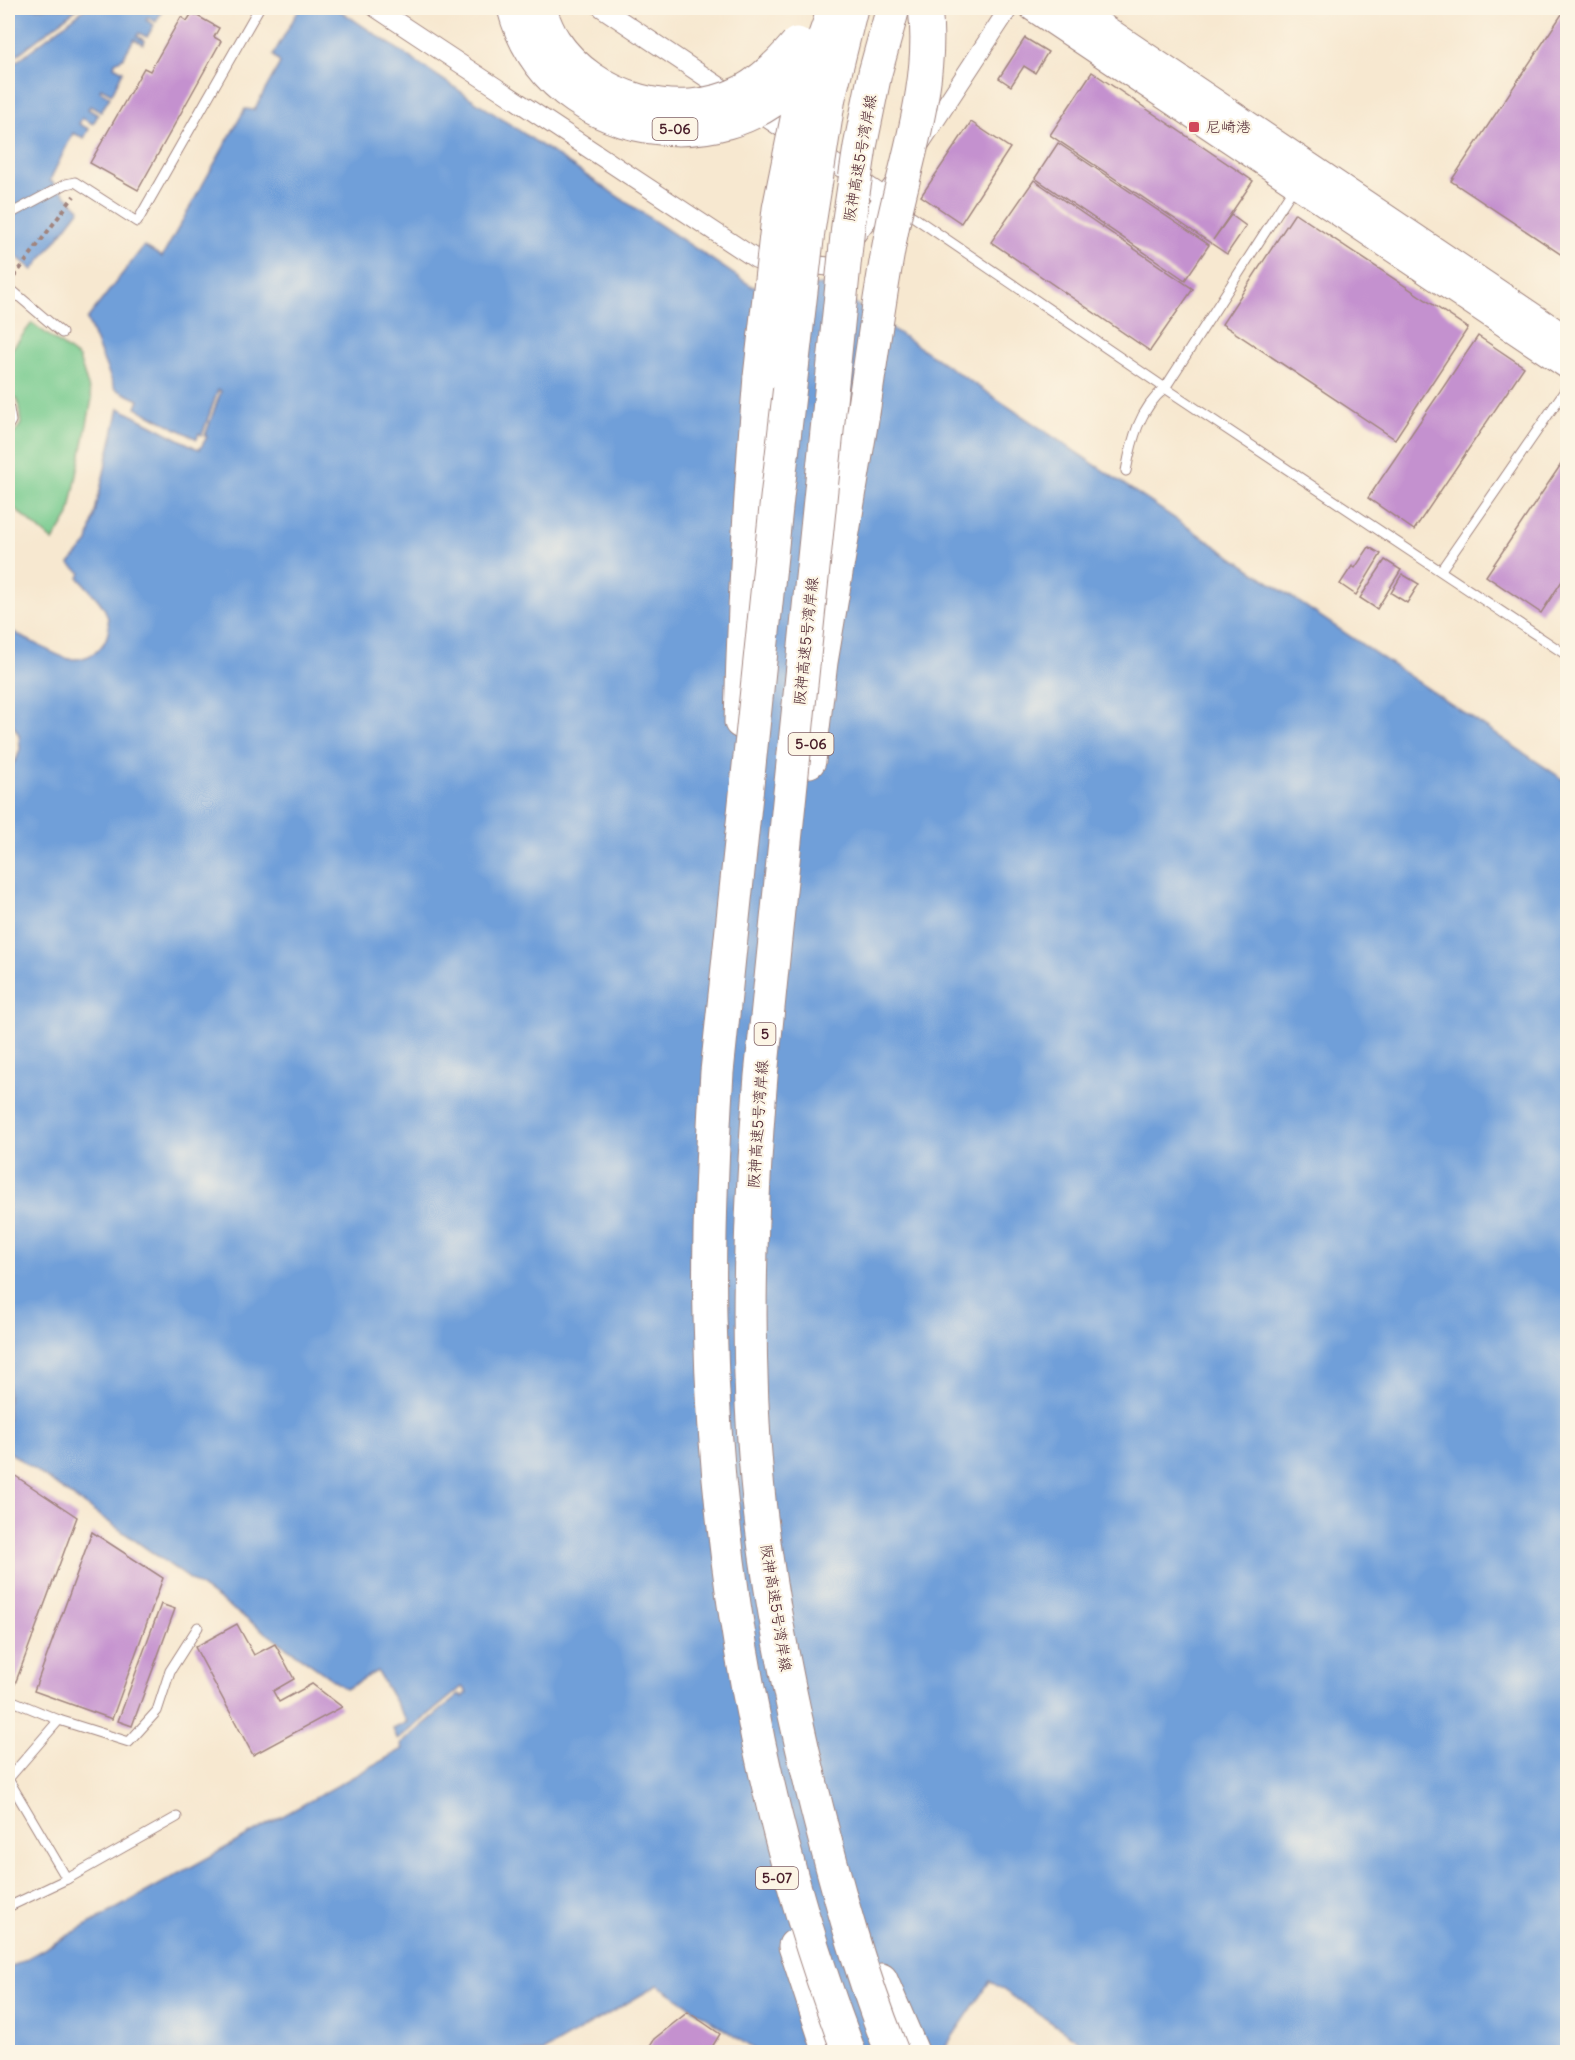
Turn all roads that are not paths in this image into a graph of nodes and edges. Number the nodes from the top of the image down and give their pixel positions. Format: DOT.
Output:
graph roads {
  1 [pos="259,8"];
  2 [pos="376,8"];
  3 [pos="514,8"];
  4 [pos="538,8"];
  5 [pos="602,8"];
  6 [pos="814,8"];
  7 [pos="819,8"];
  8 [pos="833,8"];
  9 [pos="851,8"];
  10 [pos="893,8"];
  11 [pos="925,8"];
  12 [pos="1009,8"];
  13 [pos="1033,8"];
  14 [pos="1076,8"];
  15 [pos="1302,174"];
  16 [pos="885,197"];
  17 [pos="8,215"];
  18 [pos="8,287"];
  19 [pos="62,333"];
  20 [pos="1568,340"];
  21 [pos="1568,366"];
  22 [pos="1568,386"];
  23 [pos="1165,388"];
  24 [pos="8,404"];
  25 [pos="8,426"];
  26 [pos="1126,471"];
  27 [pos="1441,570"];
  28 [pos="1568,656"];
  29 [pos="736,888"];
  30 [pos="761,1076"];
  31 [pos="198,1627"];
  32 [pos="749,1698"];
  33 [pos="8,1699"];
  34 [pos="59,1720"];
  35 [pos="8,1779"];
  36 [pos="177,1817"];
  37 [pos="827,1851"];
  38 [pos="66,1879"];
  39 [pos="8,1906"];
  40 [pos="830,2052"];
  41 [pos="849,2052"];
  42 [pos="892,2052"];
  43 [pos="912,2052"];
  1 -- 17 [label="lane"];
  2 -- 16 [label="street"];
  3 -- 8 [label="highway, 5-06, bridge"];
  4 -- 6 [label="highway, 5-06, bridge"];
  5 -- 16 [label="street"];
  7 -- 29 [label="highway, bridge"];
  9 -- 29 [label="highway, bridge"];
  10 -- 30 [label="highway, 阪神高速5号湾岸線 / 5, bridge"];
  11 -- 30 [label="highway, 5-06, bridge"];
  12 -- 16 [label="street"];
  13 -- 15 [label="street"];
  14 -- 15 [label="street"];
  15 -- 20 [label="street"];
  15 -- 21 [label="street"];
  15 -- 23 [label="lane"];
  16 -- 23 [label="lane"];
  18 -- 19 [label="lane"];
  22 -- 27 [label="lane"];
  23 -- 26 [label="lane"];
  23 -- 27 [label="lane"];
  24 -- 25 [label="lane"];
  27 -- 28 [label="lane"];
  29 -- 32 [label="highway, bridge"];
  30 -- 37 [label="highway, 阪神高速5号湾岸線 / 5, bridge"];
  31 -- 34 [label="lane"];
  32 -- 40 [label="highway, 5-07, bridge"];
  32 -- 41 [label="highway, bridge"];
  33 -- 34 [label="lane"];
  34 -- 35 [label="lane"];
  35 -- 38 [label="lane"];
  36 -- 38 [label="lane"];
  37 -- 42 [label="highway, 阪神高速5号湾岸線 / 5, bridge"];
  37 -- 43 [label="highway, bridge"];
  38 -- 39 [label="lane"];
}
